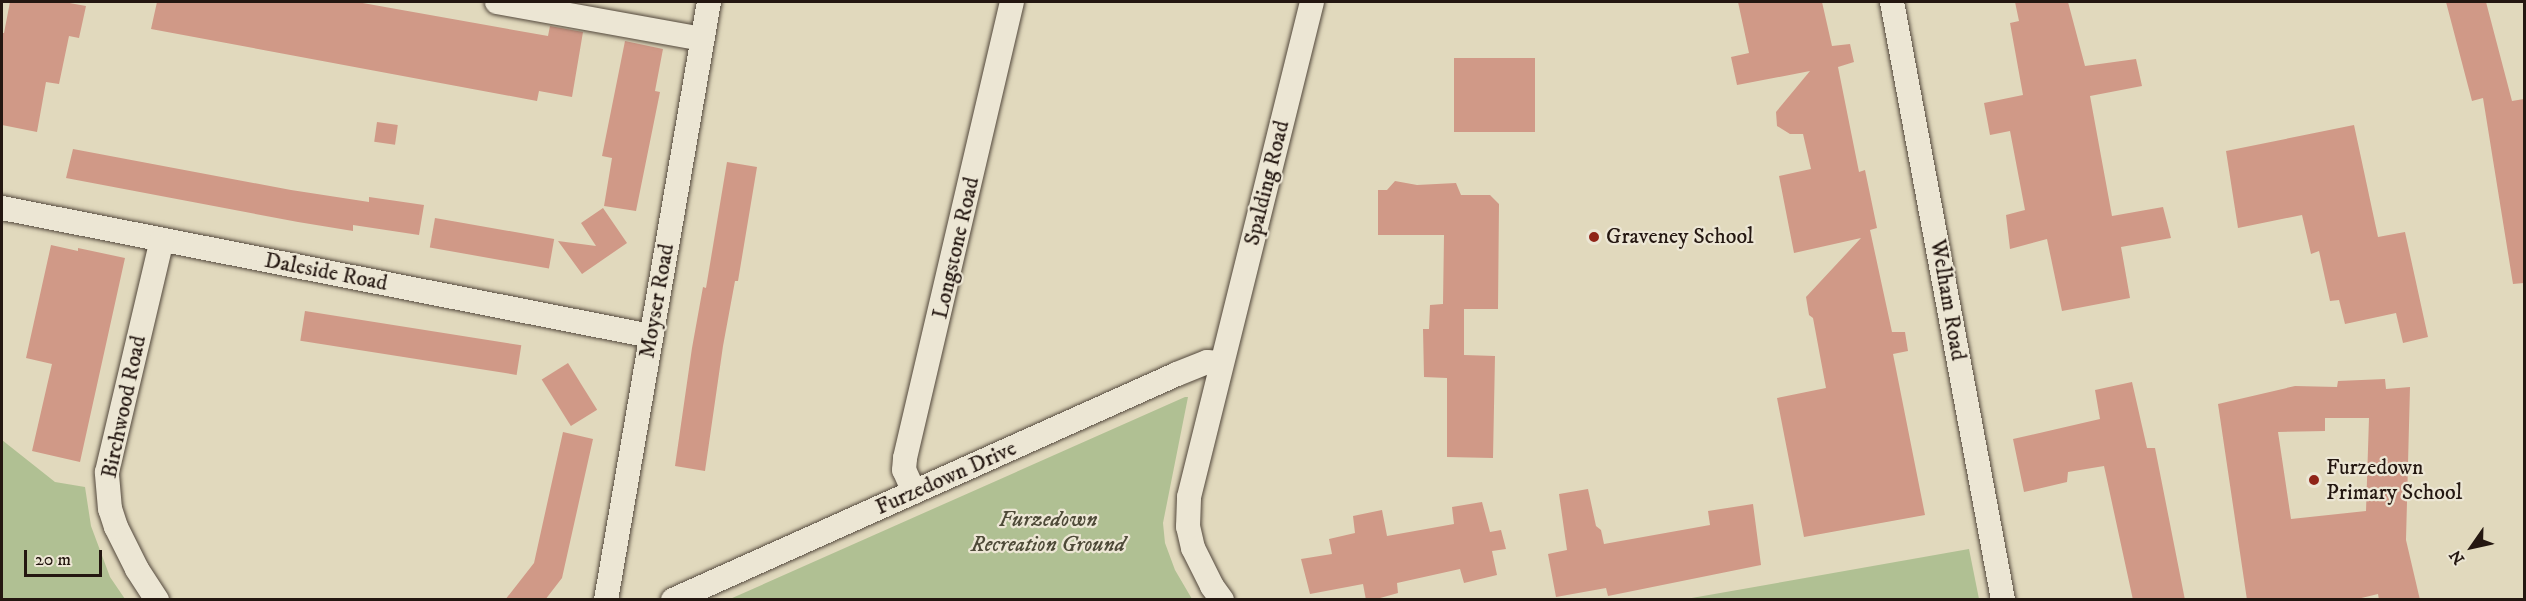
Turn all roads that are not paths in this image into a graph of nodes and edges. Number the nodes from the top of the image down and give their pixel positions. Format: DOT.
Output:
graph roads {
  1 [pos="497,2"];
  2 [pos="709,2"];
  3 [pos="1012,2"];
  4 [pos="1312,2"];
  5 [pos="1892,2"];
  6 [pos="702,39"];
  7 [pos="2,208"];
  8 [pos="162,240"];
  9 [pos="651,336"];
  10 [pos="1221,363"];
  11 [pos="914,492"];
  12 [pos="157,600"];
  13 [pos="606,600"];
  14 [pos="673,600"];
  15 [pos="1222,600"];
  16 [pos="2003,600"];
  1 -- 6 [label="street"];
  2 -- 6 [label="street, Moyser Road"];
  3 -- 11 [label="street, Longstone Road"];
  4 -- 10 [label="street, Spalding Road"];
  5 -- 16 [label="street, Welham Road"];
  6 -- 9 [label="street, Moyser Road"];
  7 -- 8 [label="street, Daleside Road"];
  8 -- 9 [label="street, Daleside Road"];
  8 -- 12 [label="street, Birchwood Road"];
  9 -- 13 [label="street, Moyser Road"];
  10 -- 11 [label="street, Furzedown Drive"];
  10 -- 15 [label="street, Spalding Road"];
  11 -- 14 [label="street, Furzedown Drive"];
}
